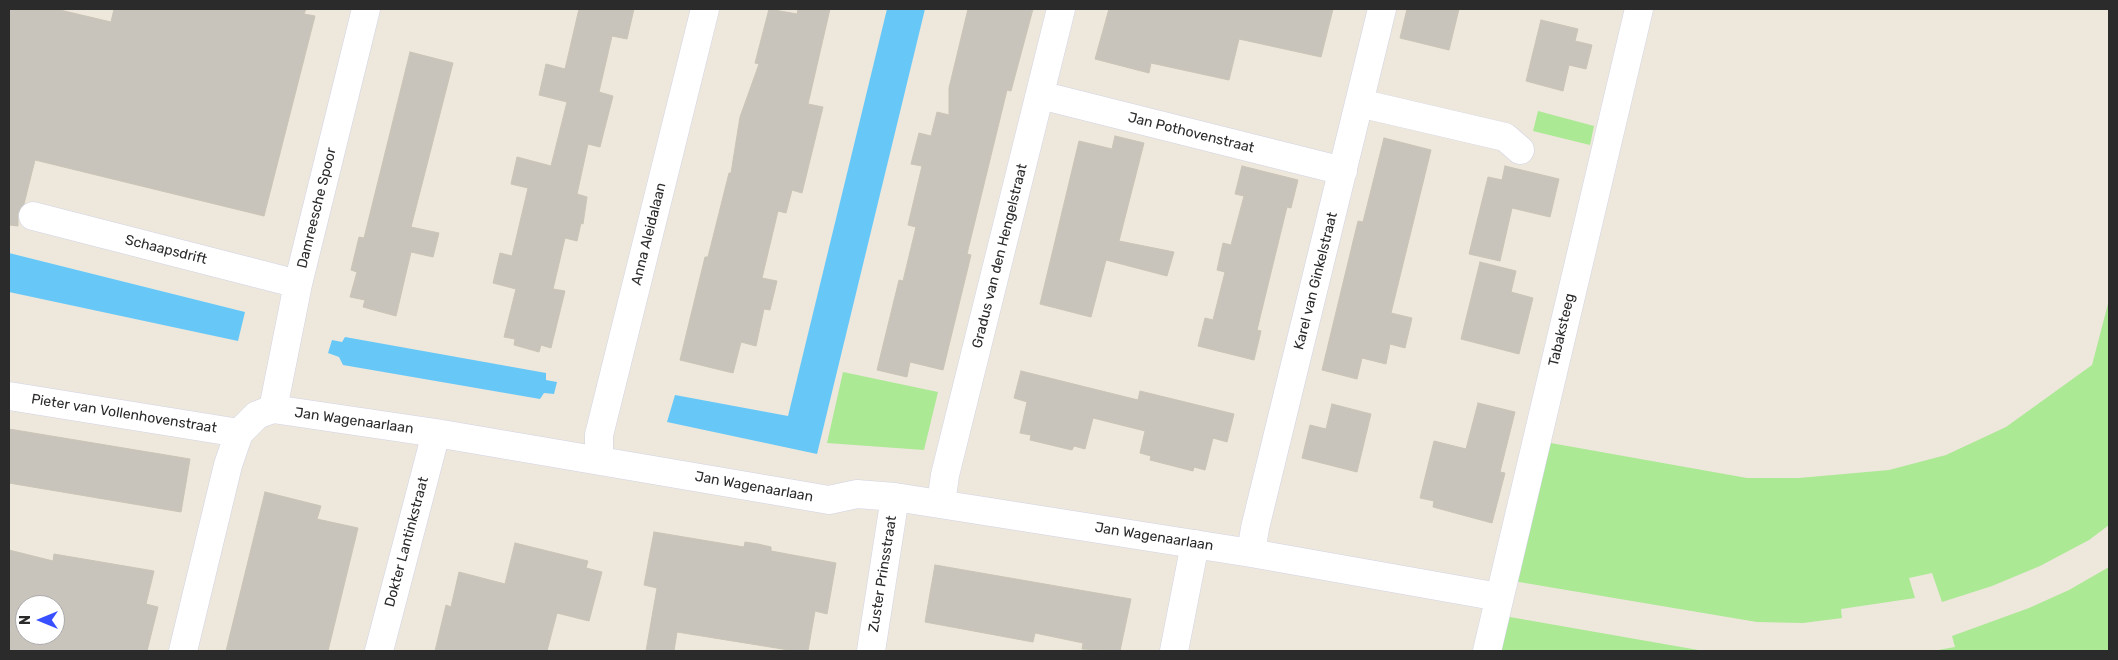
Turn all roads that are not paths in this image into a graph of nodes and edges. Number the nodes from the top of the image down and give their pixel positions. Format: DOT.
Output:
graph roads {
  1 [pos="366,9"];
  2 [pos="705,9"];
  3 [pos="1061,9"];
  4 [pos="1382,9"];
  5 [pos="1639,9"];
  6 [pos="1040,94"];
  7 [pos="1360,103"];
  8 [pos="1520,150"];
  9 [pos="1343,171"];
  10 [pos="34,216"];
  11 [pos="298,284"];
  12 [pos="9,396"];
  13 [pos="273,409"];
  14 [pos="239,433"];
  15 [pos="436,433"];
  16 [pos="599,460"];
  17 [pos="895,497"];
  18 [pos="941,504"];
  19 [pos="1196,544"];
  20 [pos="1251,553"];
  21 [pos="1499,597"];
  22 [pos="183,651"];
  23 [pos="380,651"];
  24 [pos="871,651"];
  25 [pos="1174,651"];
  26 [pos="1487,651"];
  1 -- 11 [label="street, Damreesche Spoor"];
  2 -- 16 [label="street, Anna Aleidalaan"];
  3 -- 6 [label="street, Gradus van den Hengelstraat"];
  4 -- 7 [label="street, Karel van Ginkelstraat"];
  5 -- 21 [label="street, Tabaksteeg"];
  6 -- 9 [label="street, Jan Pothovenstraat"];
  6 -- 18 [label="street, Gradus van den Hengelstraat"];
  7 -- 8 [label="street"];
  7 -- 9 [label="street, Karel van Ginkelstraat"];
  9 -- 20 [label="street, Karel van Ginkelstraat"];
  10 -- 11 [label="street, Schaapsdrift"];
  11 -- 13 [label="street, Damreesche Spoor"];
  12 -- 14 [label="street, Pieter van Vollenhovenstraat"];
  13 -- 14 [label="street"];
  13 -- 15 [label="street, Jan Wagenaarlaan"];
  14 -- 22 [label="street"];
  15 -- 16 [label="street, Jan Wagenaarlaan"];
  15 -- 23 [label="street, Dokter Lantinkstraat"];
  16 -- 17 [label="street, Jan Wagenaarlaan"];
  17 -- 18 [label="street, Jan Wagenaarlaan"];
  17 -- 24 [label="street, Zuster Prinsstraat"];
  18 -- 19 [label="street, Jan Wagenaarlaan"];
  19 -- 20 [label="street, Jan Wagenaarlaan"];
  19 -- 25 [label="street"];
  20 -- 21 [label="street, Jan Wagenaarlaan"];
  21 -- 26 [label="street, Tabaksteeg"];
}
